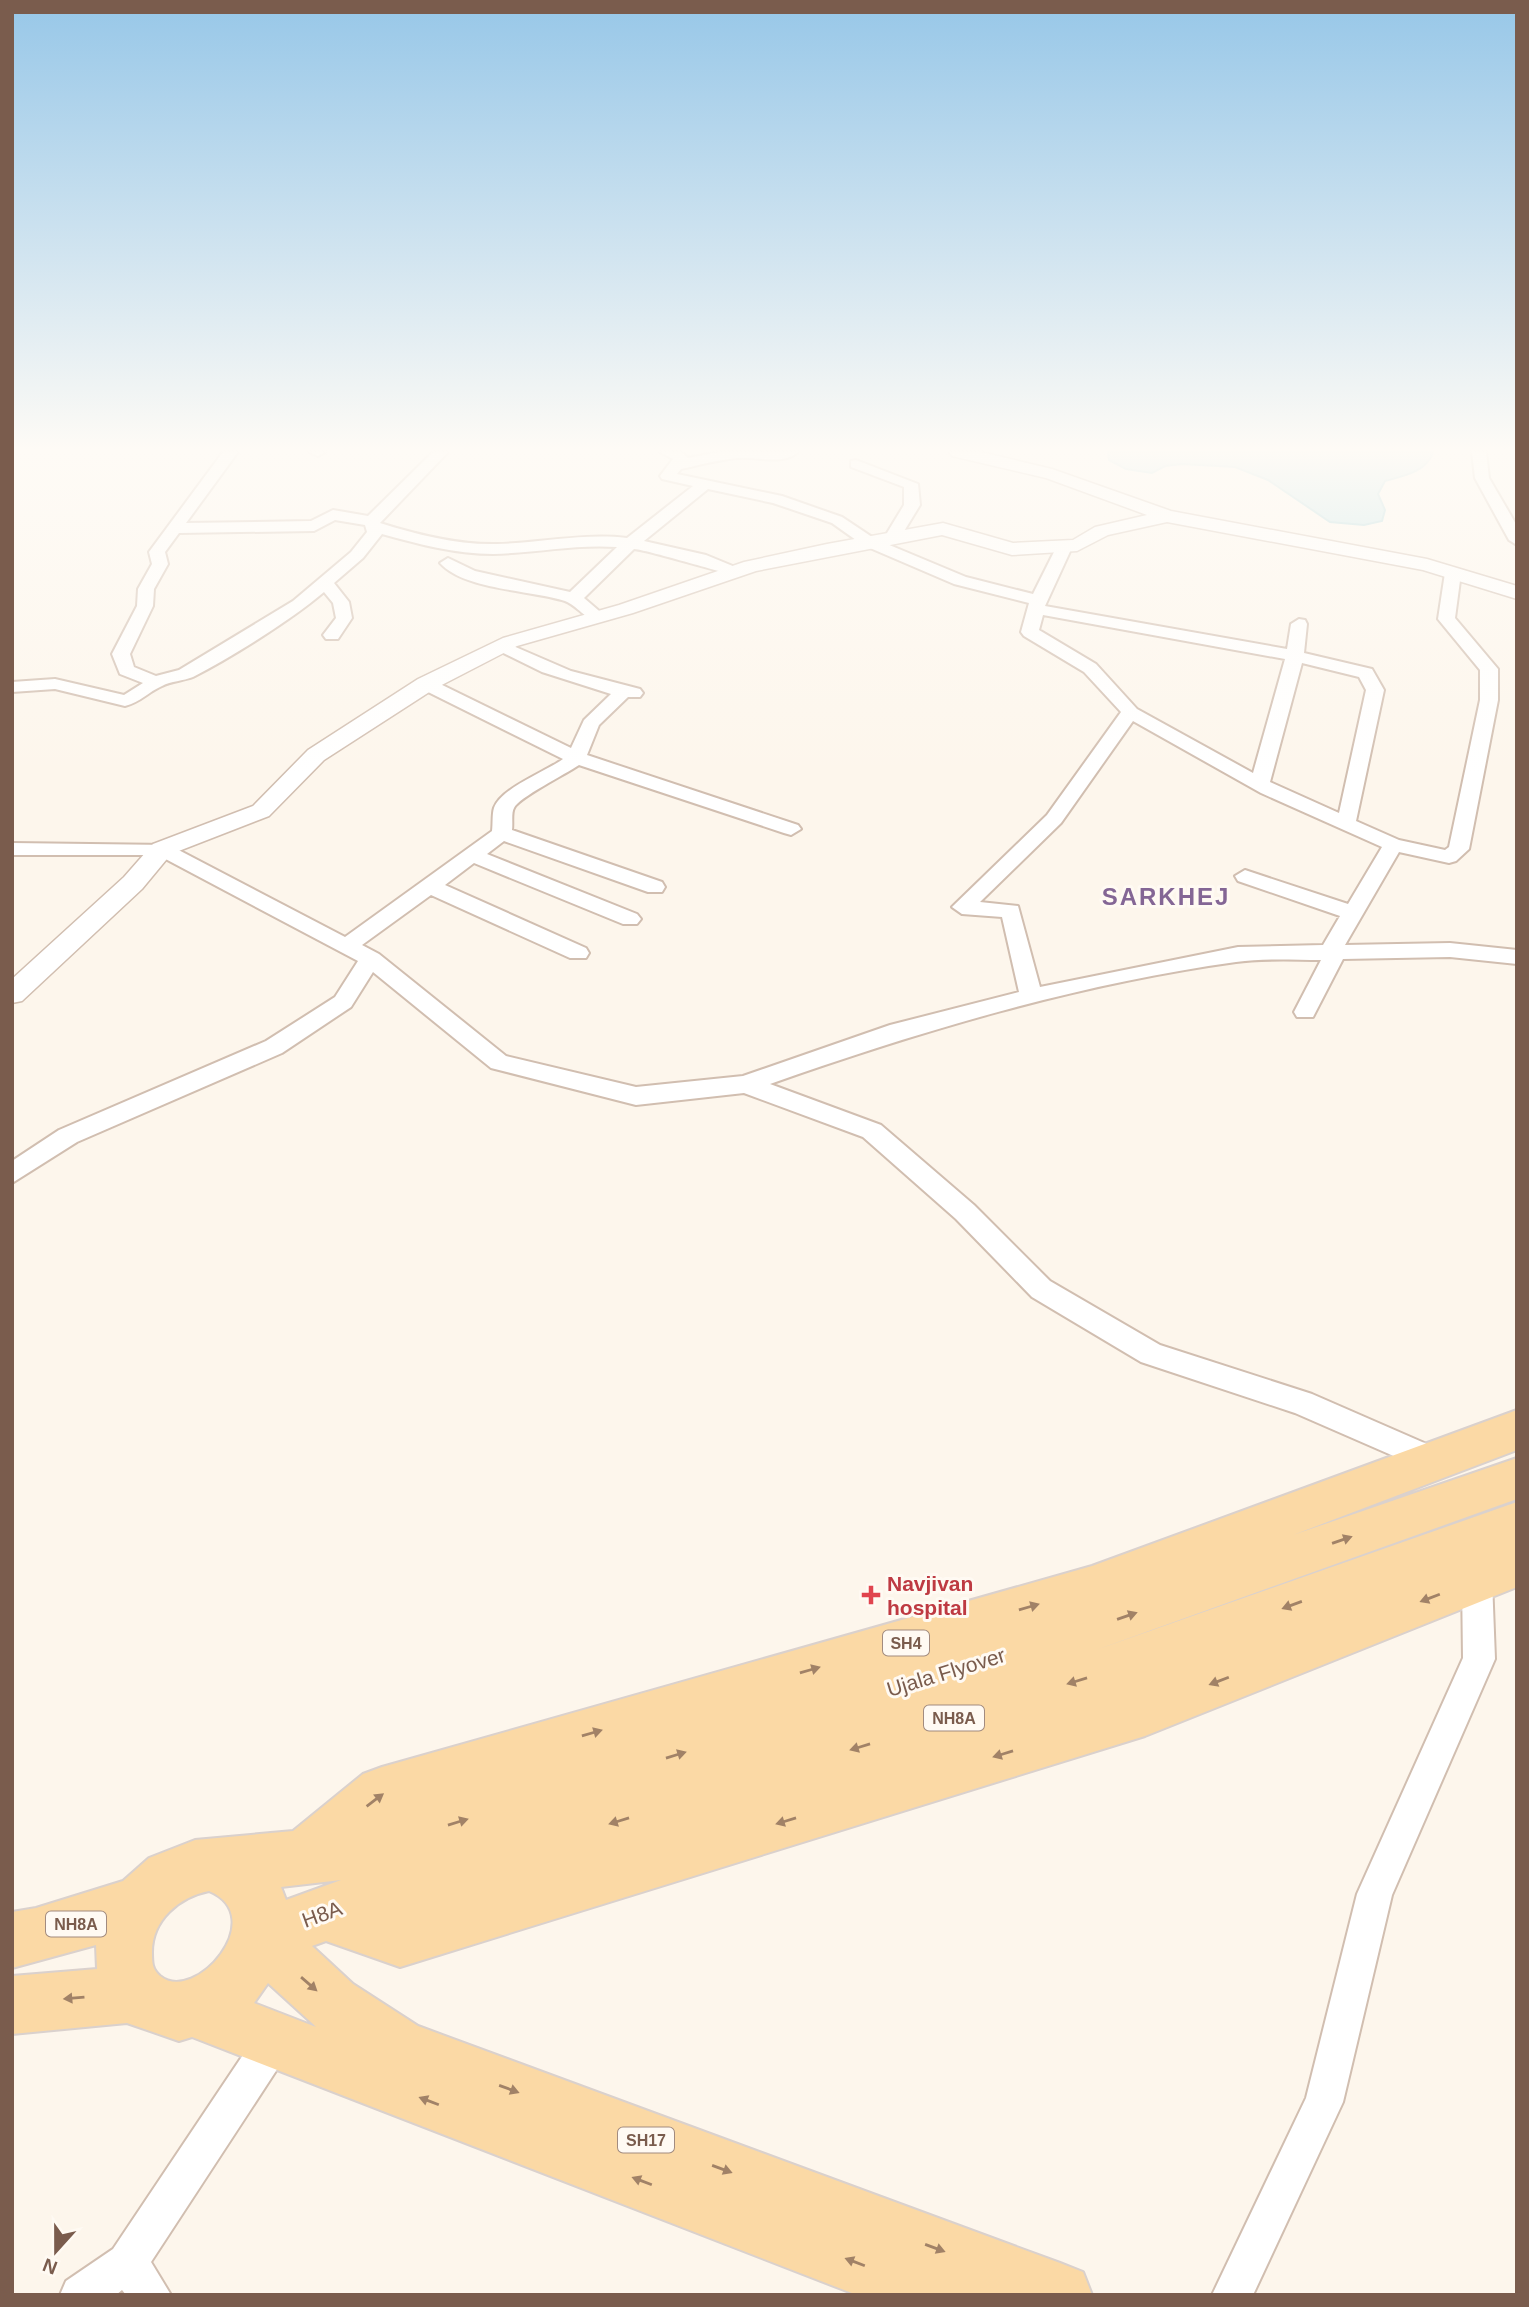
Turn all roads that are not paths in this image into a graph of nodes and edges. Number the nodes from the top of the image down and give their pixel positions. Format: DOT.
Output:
graph roads {
  1 [pos="159,560"];
  2 [pos="352,560"];
  3 [pos="614,560"];
  4 [pos="700,560"];
  5 [pos="790,560"];
  6 [pos="910,560"];
  7 [pos="1058,560"];
  8 [pos="1391,560"];
  9 [pos="1429,560"];
  10 [pos="448,563"];
  11 [pos="734,572"];
  12 [pos="1453,573"];
  13 [pos="326,584"];
  14 [pos="1517,586"];
  15 [pos="1517,593"];
  16 [pos="574,598"];
  17 [pos="1037,605"];
  18 [pos="597,616"];
  19 [pos="1299,624"];
  20 [pos="331,635"];
  21 [pos="500,647"];
  22 [pos="1295,656"];
  23 [pos="155,682"];
  24 [pos="426,684"];
  25 [pos="12,687"];
  26 [pos="1130,712"];
  27 [pos="576,758"];
  28 [pos="1260,784"];
  29 [pos="1346,824"];
  30 [pos="791,829"];
  31 [pos="502,833"];
  32 [pos="1393,845"];
  33 [pos="12,849"];
  34 [pos="162,849"];
  35 [pos="472,855"];
  36 [pos="1245,876"];
  37 [pos="430,886"];
  38 [pos="655,887"];
  39 [pos="1352,913"];
  40 [pos="630,919"];
  41 [pos="347,946"];
  42 [pos="578,953"];
  43 [pos="1332,953"];
  44 [pos="1517,957"];
  45 [pos="371,959"];
  46 [pos="12,994"];
  47 [pos="1031,996"];
  48 [pos="1305,1012"];
  49 [pos="745,1084"];
  50 [pos="12,1174"];
  51 [pos="1517,1430"];
  52 [pos="1435,1461"];
  53 [pos="1517,1478"];
  54 [pos="1517,1522"];
  55 [pos="1497,1572"];
  56 [pos="303,1858"];
  57 [pos="209,1864"];
  58 [pos="377,1870"];
  59 [pos="140,1904"];
  60 [pos="323,1913"];
  61 [pos="260,1937"];
  62 [pos="12,1940"];
  63 [pos="136,1994"];
  64 [pos="12,2005"];
  65 [pos="193,2009"];
  66 [pos="274,2041"];
  67 [pos="127,2263"];
  68 [pos="80,2295"];
  69 [pos="151,2295"];
  70 [pos="941,2295"];
  71 [pos="1060,2295"];
  72 [pos="1232,2295"];
  1 -- 23 [label="street"];
  2 -- 13 [label="street"];
  3 -- 16 [label="street"];
  4 -- 11 [label="street"];
  5 -- 11 [label="street"];
  6 -- 17 [label="street"];
  7 -- 17 [label="street"];
  8 -- 12 [label="street"];
  9 -- 14 [label="street"];
  10 -- 16 [label="street"];
  11 -- 18 [label="street"];
  12 -- 15 [label="street"];
  12 -- 32 [label="street"];
  13 -- 20 [label="street"];
  13 -- 23 [label="street"];
  16 -- 18 [label="street"];
  17 -- 22 [label="street"];
  17 -- 26 [label="street"];
  18 -- 21 [label="street"];
  19 -- 22 [label="street"];
  21 -- 24 [label="street"];
  21 -- 27 [label="street"];
  22 -- 28 [label="street"];
  22 -- 29 [label="street"];
  23 -- 25 [label="street"];
  24 -- 27 [label="street"];
  24 -- 34 [label="street"];
  26 -- 28 [label="street"];
  26 -- 47 [label="street"];
  27 -- 30 [label="street"];
  27 -- 31 [label="street"];
  28 -- 29 [label="street"];
  29 -- 32 [label="street"];
  31 -- 35 [label="street"];
  31 -- 38 [label="street"];
  32 -- 39 [label="street"];
  33 -- 34 [label="street"];
  34 -- 41 [label="street"];
  34 -- 46 [label="street"];
  35 -- 37 [label="street"];
  35 -- 40 [label="street"];
  36 -- 39 [label="street"];
  37 -- 41 [label="street"];
  37 -- 42 [label="street"];
  39 -- 43 [label="street"];
  41 -- 45 [label="street"];
  43 -- 44 [label="street"];
  43 -- 47 [label="street"];
  43 -- 48 [label="street"];
  45 -- 49 [label="street"];
  45 -- 50 [label="street"];
  47 -- 49 [label="street"];
  49 -- 52 [label="street"];
  51 -- 52 [label="main road, SH4"];
  56 -- 52 [label="main road, SH4, one-way"];
  58 -- 53 [label="main road, Ujala Flyover / NH8A, one-way"];
  54 -- 58 [label="main road, NH8A, one-way"];
  55 -- 60 [label="main road, one-way"];
  55 -- 72 [label="street"];
  56 -- 57 [label="main road, NH8A"];
  56 -- 58 [label="main road, NH8A"];
  57 -- 59 [label="main road"];
  57 -- 61 [label="main road"];
  58 -- 60 [label="main road, H8A / NH8A"];
  59 -- 62 [label="main road, NH8A"];
  59 -- 63 [label="main road"];
  60 -- 61 [label="main road, H8A / NH8A"];
  61 -- 65 [label="main road"];
  61 -- 71 [label="main road, SH17, one-way"];
  63 -- 64 [label="main road, one-way"];
  63 -- 65 [label="main road"];
  65 -- 66 [label="main road, SH17"];
  66 -- 67 [label="street"];
  70 -- 66 [label="main road, SH17, one-way"];
  67 -- 68 [label="street"];
  67 -- 69 [label="street"];
}
